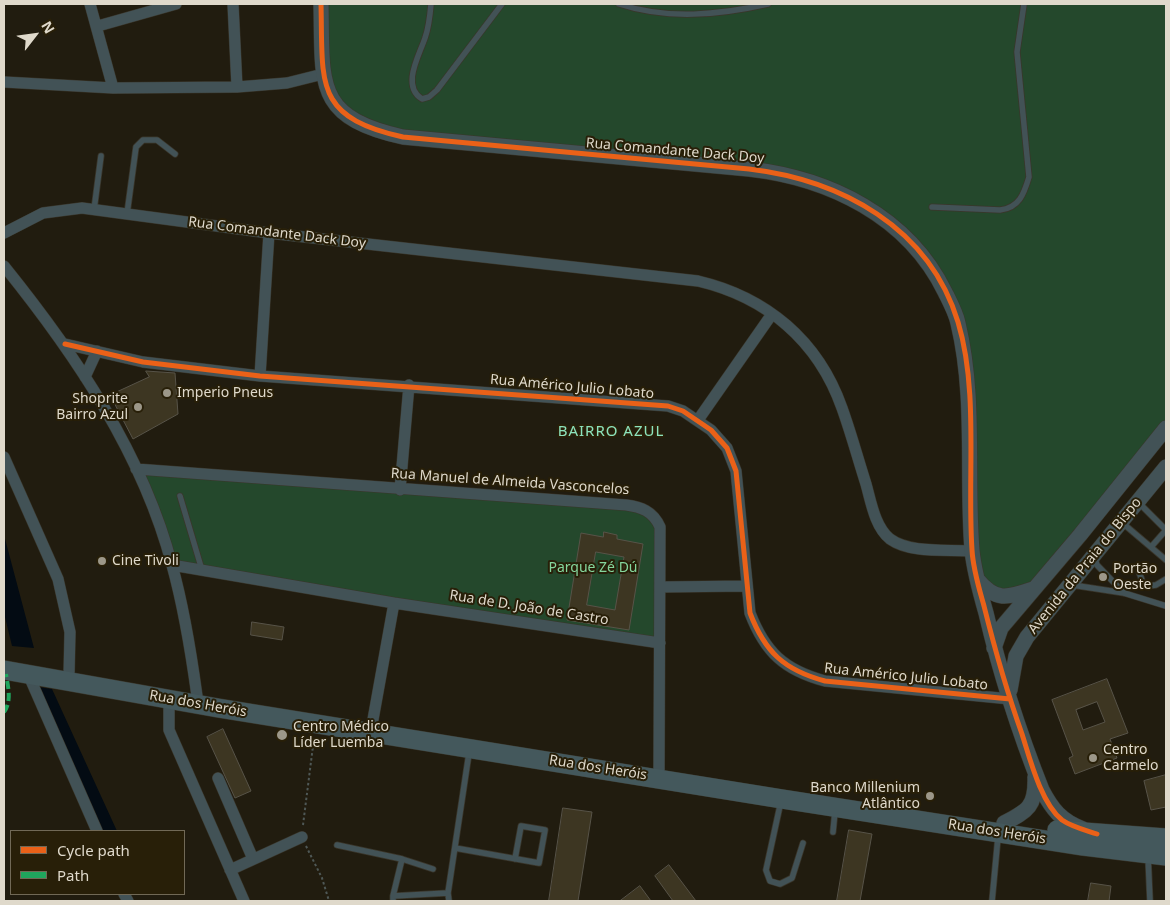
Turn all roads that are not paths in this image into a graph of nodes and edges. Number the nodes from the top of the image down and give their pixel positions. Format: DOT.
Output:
graph roads {
  1 [pos="90,4"];
  2 [pos="176,4"];
  3 [pos="232,4"];
  4 [pos="321,4"];
  5 [pos="431,4"];
  6 [pos="502,4"];
  7 [pos="619,4"];
  8 [pos="768,4"];
  9 [pos="1024,4"];
  10 [pos="98,26"];
  11 [pos="324,74"];
  12 [pos="4,82"];
  13 [pos="237,87"];
  14 [pos="114,88"];
  15 [pos="175,154"];
  16 [pos="101,156"];
  17 [pos="932,207"];
  18 [pos="94,210"];
  19 [pos="127,214"];
  20 [pos="4,233"];
  21 [pos="269,233"];
  22 [pos="4,266"];
  23 [pos="772,314"];
  24 [pos="64,344"];
  25 [pos="97,351"];
  26 [pos="260,376"];
  27 [pos="85,377"];
  28 [pos="409,385"];
  29 [pos="698,420"];
  30 [pos="1166,428"];
  31 [pos="4,456"];
  32 [pos="1166,467"];
  33 [pos="136,469"];
  34 [pos="400,490"];
  35 [pos="180,496"];
  36 [pos="1138,502"];
  37 [pos="1118,526"];
  38 [pos="1166,530"];
  39 [pos="1151,547"];
  40 [pos="972,551"];
  41 [pos="1093,556"];
  42 [pos="1166,560"];
  43 [pos="172,565"];
  44 [pos="202,570"];
  45 [pos="1139,572"];
  46 [pos="977,579"];
  47 [pos="1166,579"];
  48 [pos="1070,584"];
  49 [pos="747,586"];
  50 [pos="661,587"];
  51 [pos="1035,589"];
  52 [pos="1124,594"];
  53 [pos="394,603"];
  54 [pos="1022,603"];
  55 [pos="1166,606"];
  56 [pos="1040,619"];
  57 [pos="660,643"];
  58 [pos="994,649"];
  59 [pos="4,663"];
  60 [pos="4,672"];
  61 [pos="29,672"];
  62 [pos="69,674"];
  63 [pos="196,696"];
  64 [pos="169,699"];
  65 [pos="1010,699"];
  66 [pos="372,725"];
  67 [pos="470,748"];
  68 [pos="659,770"];
  69 [pos="1034,771"];
  70 [pos="218,778"];
  71 [pos="782,799"];
  72 [pos="836,806"];
  73 [pos="1001,827"];
  74 [pos="97,830"];
  75 [pos="833,832"];
  76 [pos="1097,834"];
  77 [pos="302,837"];
  78 [pos="1166,838"];
  79 [pos="803,843"];
  80 [pos="337,846"];
  81 [pos="455,848"];
  82 [pos="1157,855"];
  83 [pos="515,858"];
  84 [pos="253,859"];
  85 [pos="402,859"];
  86 [pos="433,869"];
  87 [pos="230,870"];
  88 [pos="448,893"];
  89 [pos="393,898"];
  90 [pos="244,901"];
  91 [pos="449,901"];
  92 [pos="992,901"];
  93 [pos="1150,901"];
  1 -- 10 [label="street"];
  2 -- 10 [label="street"];
  3 -- 13 [label="street"];
  4 -- 11 [label="street, Rua Comandante Dack Doy"];
  5 -- 6 [label="lane"];
  7 -- 8 [label="lane"];
  9 -- 17 [label="lane"];
  10 -- 14 [label="street"];
  11 -- 13 [label="street"];
  11 -- 40 [label="street, Rua Comandante Dack Doy"];
  12 -- 14 [label="street"];
  13 -- 14 [label="street"];
  15 -- 19 [label="lane"];
  16 -- 18 [label="lane"];
  18 -- 19 [label="street, Rua Comandante Dack Doy"];
  18 -- 20 [label="street, Rua Comandante Dack Doy"];
  19 -- 21 [label="street, Rua Comandante Dack Doy"];
  21 -- 23 [label="street, Rua Comandante Dack Doy"];
  21 -- 26 [label="street"];
  22 -- 24 [label="street"];
  23 -- 29 [label="street"];
  23 -- 40 [label="street, Rua Comandante Dack Doy"];
  24 -- 25 [label="street, Rua Américo Julio Lobato"];
  24 -- 27 [label="street"];
  25 -- 26 [label="street, Rua Américo Julio Lobato"];
  25 -- 27 [label="street"];
  26 -- 28 [label="street, Rua Américo Julio Lobato"];
  27 -- 33 [label="street"];
  28 -- 29 [label="street, Rua Américo Julio Lobato"];
  28 -- 34 [label="street"];
  29 -- 49 [label="street, Rua Américo Julio Lobato"];
  30 -- 51 [label="street, Avenida da Praia do Bispo"];
  31 -- 62 [label="street"];
  32 -- 36 [label="street, Avenida da Praia do Bispo"];
  33 -- 34 [label="street, Rua Manuel de Almeida Vasconcelos"];
  33 -- 43 [label="street"];
  34 -- 50 [label="street, Rua Manuel de Almeida Vasconcelos"];
  35 -- 44 [label="lane"];
  36 -- 37 [label="street, Avenida da Praia do Bispo"];
  36 -- 38 [label="lane"];
  37 -- 39 [label="lane"];
  37 -- 41 [label="street, Avenida da Praia do Bispo"];
  38 -- 39 [label="lane"];
  39 -- 42 [label="lane"];
  40 -- 46 [label="street, Rua Comandante Dack Doy"];
  41 -- 48 [label="street, Avenida da Praia do Bispo"];
  41 -- 52 [label="lane"];
  43 -- 44 [label="street, Rua de D. João de Castro"];
  43 -- 63 [label="street"];
  44 -- 53 [label="street, Rua de D. João de Castro"];
  45 -- 47 [label="lane"];
  46 -- 51 [label="street"];
  46 -- 58 [label="street, Rua Comandante Dack Doy"];
  48 -- 52 [label="lane"];
  48 -- 56 [label="street, Avenida da Praia do Bispo"];
  49 -- 50 [label="street"];
  49 -- 65 [label="street, Rua Américo Julio Lobato"];
  50 -- 57 [label="street, Rua Manuel de Almeida Vasconcelos"];
  51 -- 54 [label="street, Avenida da Praia do Bispo"];
  52 -- 55 [label="lane"];
  53 -- 57 [label="street, Rua de D. João de Castro"];
  53 -- 66 [label="street"];
  54 -- 56 [label="street"];
  54 -- 58 [label="street, Avenida da Praia do Bispo"];
  56 -- 65 [label="street, Avenida da Praia do Bispo"];
  57 -- 68 [label="street, Rua Manuel de Almeida Vasconcelos"];
  58 -- 65 [label="street, Rua Comandante Dack Doy"];
  59 -- 61 [label="main road, Rua dos Heróis"];
  60 -- 61 [label="main road, Rua dos Heróis"];
  61 -- 62 [label="main road, Rua dos Heróis"];
  61 -- 64 [label="main road, Rua dos Heróis"];
  61 -- 74 [label="street"];
  62 -- 63 [label="main road, Rua dos Heróis"];
  63 -- 66 [label="main road, Rua dos Heróis"];
  64 -- 67 [label="main road, Rua dos Heróis"];
  64 -- 87 [label="street"];
  65 -- 69 [label="street, Rua Comandante Dack Doy"];
  66 -- 68 [label="main road, Rua dos Heróis"];
  67 -- 71 [label="main road, Rua dos Heróis"];
  67 -- 81 [label="lane"];
  68 -- 73 [label="main road, Rua dos Heróis"];
  69 -- 73 [label="street, Rua Comandante Dack Doy"];
  69 -- 76 [label="street, Rua Comandante Dack Doy"];
  70 -- 84 [label="street"];
  71 -- 72 [label="main road, Rua dos Heróis"];
  71 -- 79 [label="lane"];
  72 -- 73 [label="main road, Rua dos Heróis"];
  72 -- 75 [label="lane"];
  73 -- 76 [label="main road, Rua dos Heróis"];
  73 -- 82 [label="main road, Rua dos Heróis"];
  73 -- 92 [label="lane"];
  76 -- 78 [label="main road, Rua dos Heróis"];
  77 -- 84 [label="street"];
  80 -- 85 [label="lane"];
  81 -- 83 [label="lane"];
  81 -- 88 [label="lane"];
  82 -- 93 [label="lane"];
  83 -- 83 [label="lane"];
  84 -- 87 [label="street"];
  85 -- 86 [label="lane"];
  85 -- 89 [label="lane"];
  87 -- 90 [label="street"];
  88 -- 89 [label="lane"];
  88 -- 91 [label="lane"];
}
